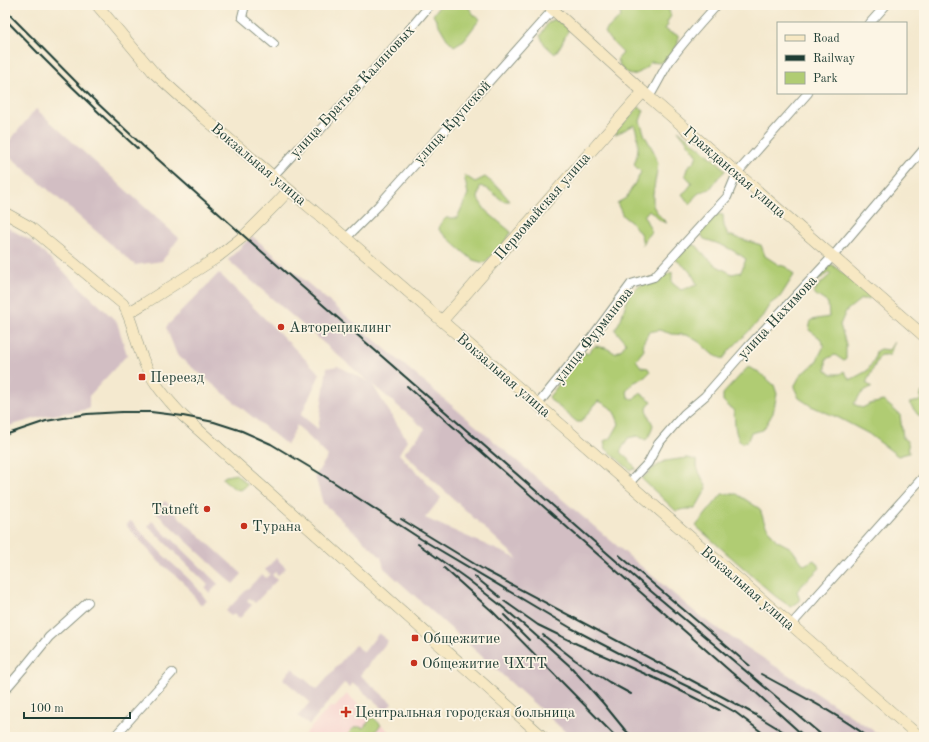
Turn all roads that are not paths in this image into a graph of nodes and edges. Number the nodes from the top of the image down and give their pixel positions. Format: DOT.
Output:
graph roads {
  1 [pos="97,5"];
  2 [pos="245,5"];
  3 [pos="430,5"];
  4 [pos="717,5"];
  5 [pos="886,5"];
  6 [pos="553,6"];
  7 [pos="871,22"];
  8 [pos="274,44"];
  9 [pos="807,94"];
  10 [pos="646,95"];
  11 [pos="924,149"];
  12 [pos="737,172"];
  13 [pos="273,176"];
  14 [pos="289,190"];
  15 [pos="5,213"];
  16 [pos="346,238"];
  17 [pos="833,256"];
  18 [pos="128,313"];
  19 [pos="442,321"];
  20 [pos="924,336"];
  21 [pos="538,404"];
  22 [pos="924,476"];
  23 [pos="629,483"];
  24 [pos="88,602"];
  25 [pos="791,625"];
  26 [pos="172,673"];
  27 [pos="5,690"];
  28 [pos="114,737"];
  29 [pos="543,737"];
  30 [pos="920,737"];
  1 -- 13 [label="street, Вокзальная улица"];
  2 -- 8 [label="street"];
  3 -- 13 [label="street, улица Братьев Каляновых"];
  4 -- 10 [label="street, Первомайская улица"];
  5 -- 7 [label="street"];
  6 -- 10 [label="street, Гражданская улица"];
  6 -- 16 [label="street, улица Крупской"];
  9 -- 12 [label="street, улица Фурманова"];
  10 -- 12 [label="street, Гражданская улица"];
  10 -- 19 [label="street, Первомайская улица"];
  11 -- 17 [label="street, улица Нахимова"];
  12 -- 17 [label="street, Гражданская улица"];
  12 -- 21 [label="street, улица Фурманова"];
  13 -- 14 [label="street, Вокзальная улица"];
  14 -- 16 [label="street, Вокзальная улица"];
  14 -- 18 [label="street"];
  15 -- 18 [label="street"];
  16 -- 19 [label="street, Вокзальная улица"];
  17 -- 20 [label="street, Гражданская улица"];
  17 -- 23 [label="street, улица Нахимова"];
  18 -- 29 [label="street"];
  19 -- 21 [label="street, Вокзальная улица"];
  21 -- 23 [label="street, Вокзальная улица"];
  22 -- 25 [label="street"];
  23 -- 25 [label="street, Вокзальная улица"];
  24 -- 27 [label="street"];
  25 -- 30 [label="street, Вокзальная улица"];
  26 -- 28 [label="street"];
}
